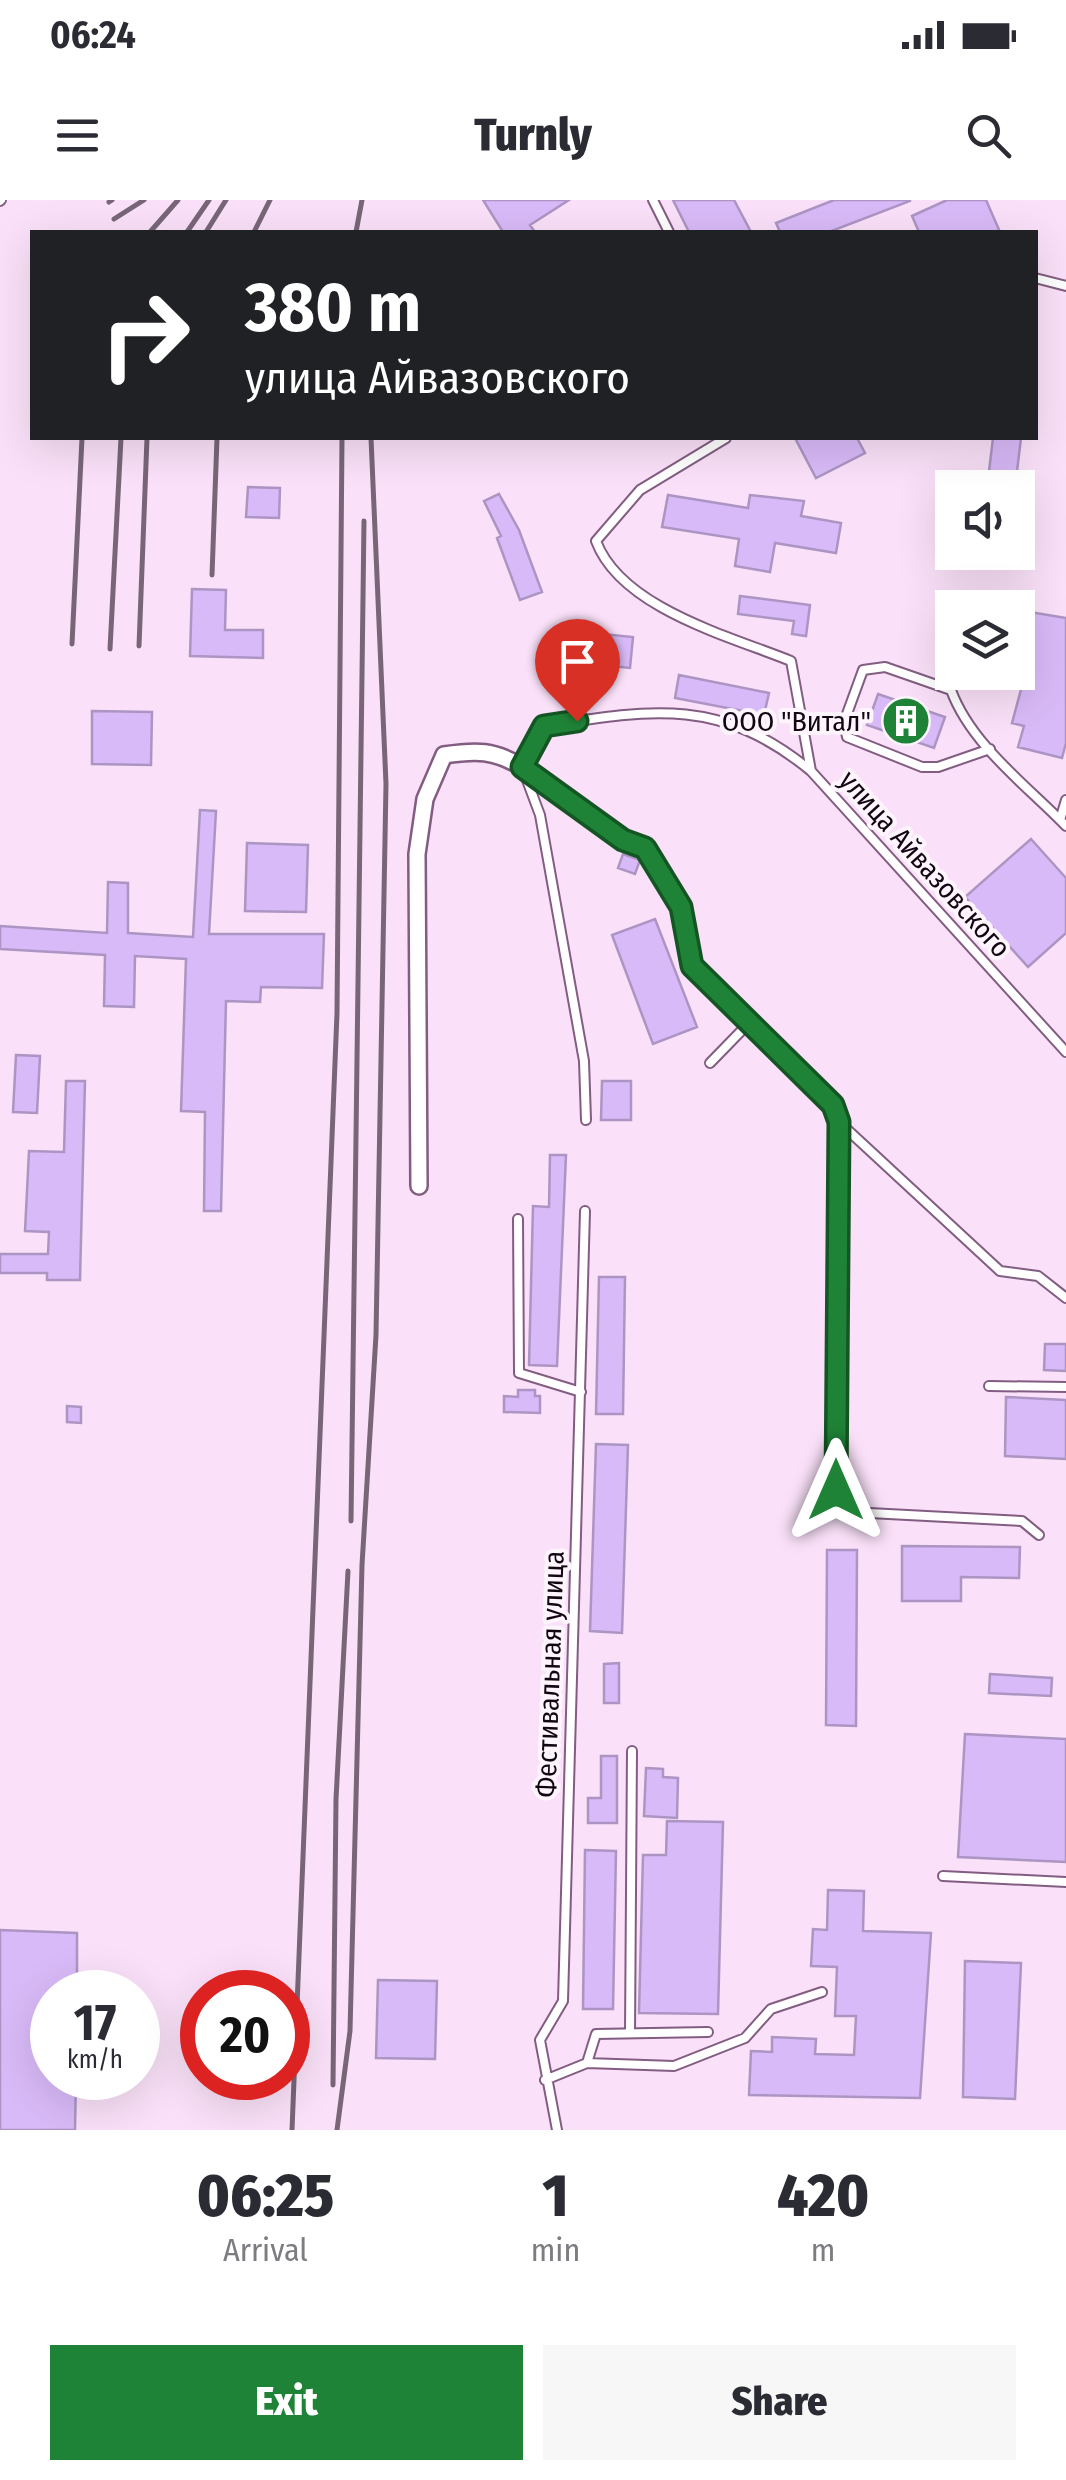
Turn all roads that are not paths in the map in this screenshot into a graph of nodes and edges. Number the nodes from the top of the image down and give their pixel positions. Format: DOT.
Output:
graph roads {
  1 [pos="653,200"];
  2 [pos="668,230"];
  3 [pos="1038,279"];
  4 [pos="1066,286"];
  5 [pos="723,440"];
  6 [pos="990,749"];
  7 [pos="522,767"];
  8 [pos="811,771"];
  9 [pos="1066,800"];
  10 [pos="1063,823"];
  11 [pos="747,1024"];
  12 [pos="1066,1052"];
  13 [pos="710,1064"];
  14 [pos="586,1120"];
  15 [pos="839,1122"];
  16 [pos="419,1186"];
  17 [pos="586,1211"];
  18 [pos="518,1218"];
  19 [pos="1066,1298"];
  20 [pos="989,1386"];
  21 [pos="1066,1388"];
  22 [pos="581,1392"];
  23 [pos="1039,1535"];
  24 [pos="632,1751"];
  25 [pos="943,1876"];
  26 [pos="1066,1882"];
  27 [pos="822,1992"];
  28 [pos="630,2032"];
  29 [pos="708,2032"];
  30 [pos="586,2064"];
  31 [pos="545,2080"];
  32 [pos="557,2130"];
  1 -- 2 [label="lane"];
  3 -- 4 [label="lane"];
  5 -- 8 [label="lane"];
  6 -- 6 [label="lane"];
  6 -- 10 [label="lane"];
  7 -- 8 [label="lane, улица Айвазовского"];
  7 -- 11 [label="lane"];
  7 -- 14 [label="lane"];
  7 -- 16 [label="street"];
  8 -- 12 [label="lane, улица Айвазовского"];
  9 -- 10 [label="lane"];
  11 -- 13 [label="lane"];
  11 -- 15 [label="lane"];
  15 -- 19 [label="lane"];
  15 -- 23 [label="lane"];
  17 -- 22 [label="lane, Фестивальная улица"];
  18 -- 22 [label="lane"];
  20 -- 21 [label="lane"];
  22 -- 31 [label="lane, Фестивальная улица"];
  24 -- 28 [label="lane"];
  25 -- 26 [label="lane"];
  27 -- 30 [label="lane"];
  28 -- 29 [label="lane"];
  28 -- 30 [label="lane"];
  30 -- 31 [label="lane"];
  31 -- 32 [label="lane, Фестивальная улица"];
}
